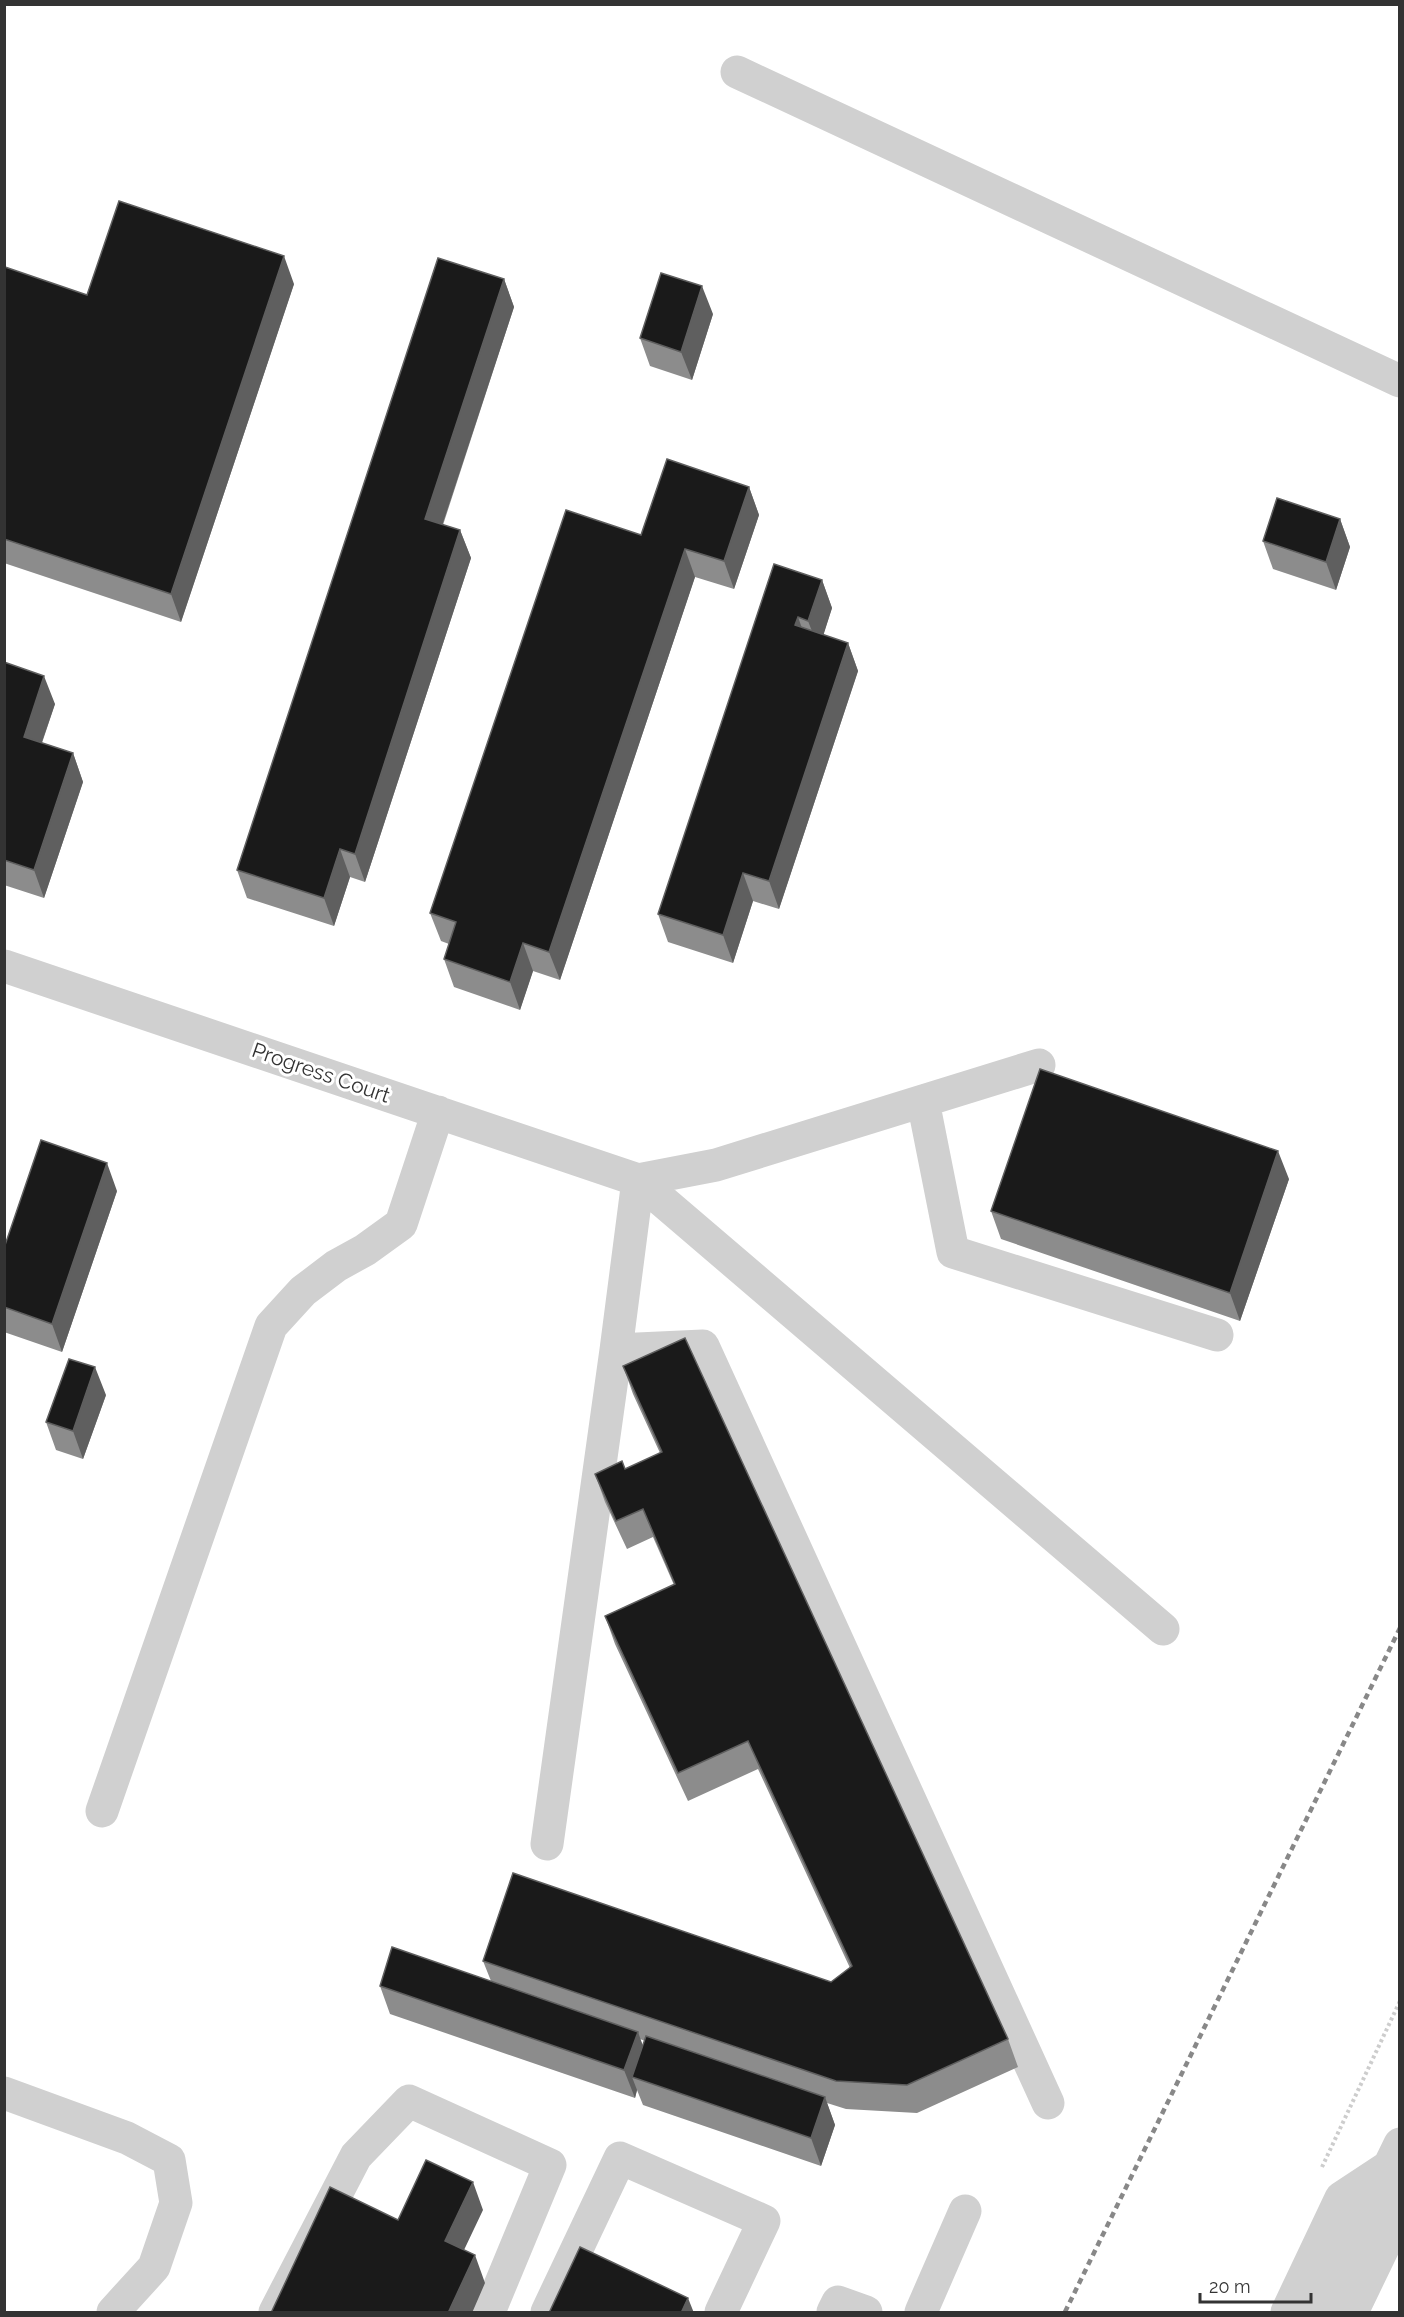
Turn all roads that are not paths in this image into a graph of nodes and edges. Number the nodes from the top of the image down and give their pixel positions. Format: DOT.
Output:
graph roads {
  1 [pos="737,72"];
  2 [pos="1400,381"];
  3 [pos="4,966"];
  4 [pos="1039,1065"];
  5 [pos="923,1101"];
  6 [pos="438,1112"];
  7 [pos="638,1180"];
  8 [pos="1217,1335"];
  9 [pos="616,1350"];
  10 [pos="1163,1629"];
  11 [pos="102,1811"];
  12 [pos="547,1844"];
  13 [pos="4,2093"];
  14 [pos="1048,2103"];
  15 [pos="1394,2156"];
  16 [pos="965,2211"];
  17 [pos="113,2313"];
  18 [pos="275,2313"];
  19 [pos="489,2313"];
  20 [pos="547,2313"];
  21 [pos="721,2313"];
  22 [pos="833,2313"];
  23 [pos="866,2313"];
  24 [pos="921,2313"];
  25 [pos="1287,2313"];
  26 [pos="1318,2313"];
  27 [pos="1352,2313"];
  1 -- 2 [label="street"];
  3 -- 6 [label="street, Progress Court"];
  4 -- 5 [label="street"];
  5 -- 7 [label="street"];
  5 -- 8 [label="street"];
  6 -- 7 [label="street, Progress Court"];
  6 -- 11 [label="street"];
  7 -- 9 [label="street"];
  7 -- 10 [label="street"];
  9 -- 12 [label="street"];
  9 -- 14 [label="street"];
  13 -- 17 [label="street"];
  15 -- 25 [label="street"];
  15 -- 26 [label="street"];
  15 -- 27 [label="street"];
  16 -- 24 [label="street"];
  18 -- 19 [label="street"];
  20 -- 21 [label="street"];
  22 -- 23 [label="street"];
}
